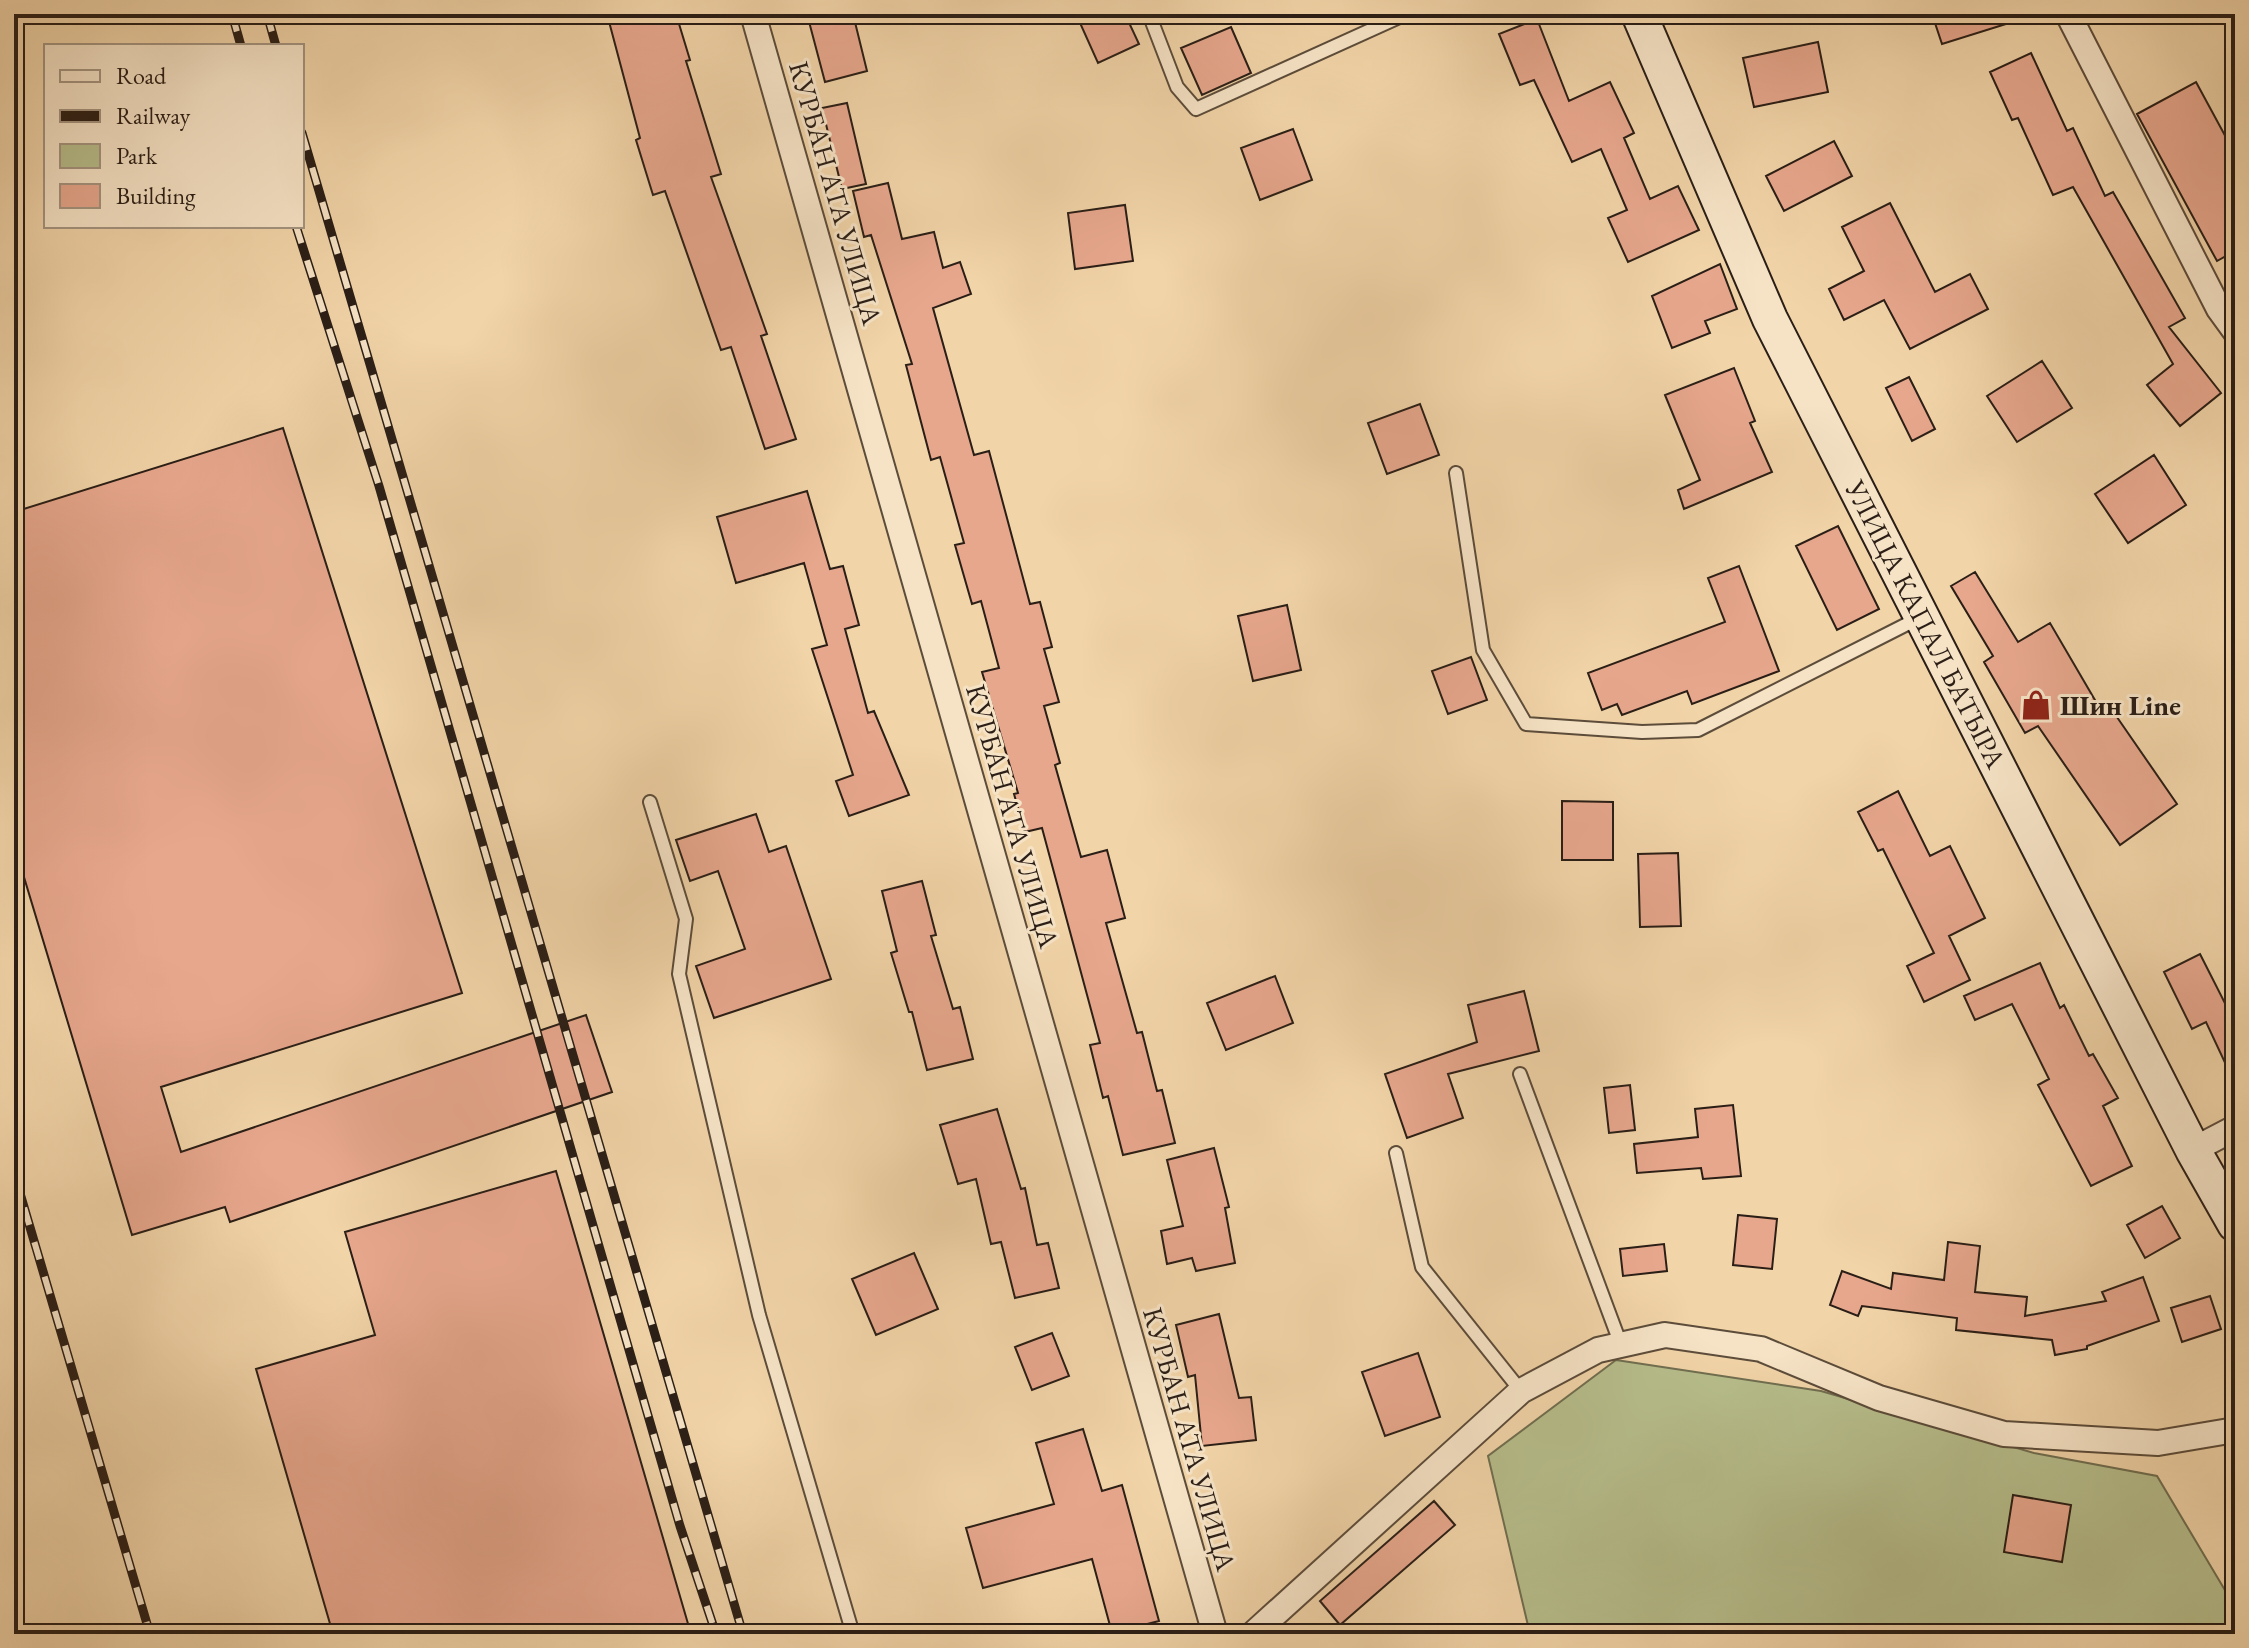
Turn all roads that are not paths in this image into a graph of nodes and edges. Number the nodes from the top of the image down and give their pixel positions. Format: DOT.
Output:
graph roads {
  1 [pos="753,14"];
  2 [pos="1149,14"];
  3 [pos="1406,14"];
  4 [pos="1639,14"];
  5 [pos="2068,14"];
  6 [pos="2235,331"];
  7 [pos="1456,473"];
  8 [pos="1922,616"];
  9 [pos="650,802"];
  10 [pos="1520,1074"];
  11 [pos="2235,1128"];
  12 [pos="2193,1150"];
  13 [pos="1396,1153"];
  14 [pos="2235,1224"];
  15 [pos="1621,1345"];
  16 [pos="1521,1391"];
  17 [pos="2235,1430"];
  18 [pos="853,1634"];
  19 [pos="1215,1634"];
  20 [pos="1253,1634"];
  1 -- 19 [label="street, КУРБАН АТА УЛИЦА"];
  2 -- 3 [label="lane"];
  4 -- 8 [label="main road, УЛИЦА КАПАЛ БАТЫРА"];
  5 -- 6 [label="street"];
  7 -- 8 [label="lane"];
  8 -- 12 [label="main road, УЛИЦА КАПАЛ БАТЫРА"];
  9 -- 18 [label="lane"];
  10 -- 15 [label="lane"];
  11 -- 12 [label="street"];
  12 -- 14 [label="main road, УЛИЦА КАПАЛ БАТЫРА"];
  13 -- 16 [label="lane"];
  15 -- 16 [label="street"];
  15 -- 17 [label="street"];
  16 -- 20 [label="street"];
}
